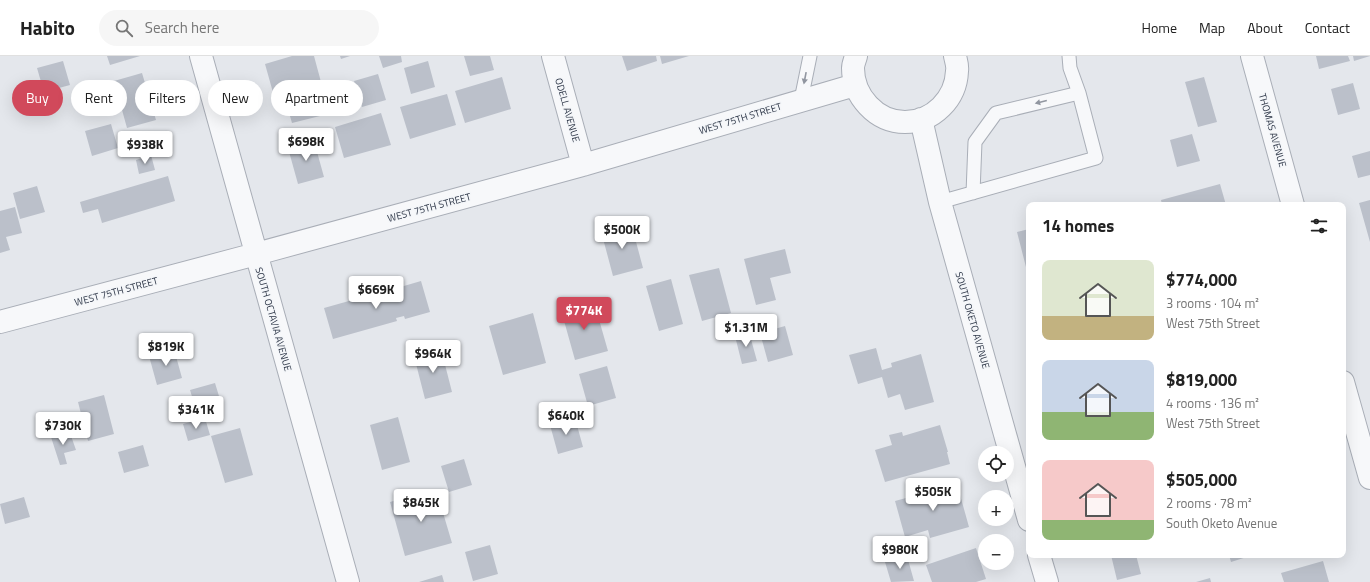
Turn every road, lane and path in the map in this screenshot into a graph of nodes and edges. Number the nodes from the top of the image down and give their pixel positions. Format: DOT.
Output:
graph roads {
  1 [pos="201,56"];
  2 [pos="553,56"];
  3 [pos="810,56"];
  4 [pos="856,56"];
  5 [pos="955,56"];
  6 [pos="1069,56"];
  7 [pos="1252,56"];
  8 [pos="855,85"];
  9 [pos="1079,93"];
  10 [pos="801,100"];
  11 [pos="921,119"];
  12 [pos="583,165"];
  13 [pos="972,193"];
  14 [pos="940,202"];
  15 [pos="1292,202"];
  16 [pos="256,254"];
  17 [pos="0,322"];
  18 [pos="1346,393"];
  19 [pos="1370,478"];
  20 [pos="1026,509"];
  21 [pos="1040,558"];
  22 [pos="348,582"];
  23 [pos="1046,582"];
  1 -- 16 [label="street, SOUTH OCTAVIA AVENUE"];
  2 -- 12 [label="street, ODELL AVENUE"];
  3 -- 10 [label="lane, one-way"];
  4 -- 8 [label="street"];
  5 -- 11 [label="street"];
  6 -- 9 [label="lane"];
  7 -- 15 [label="street, THOMAS AVENUE"];
  8 -- 10 [label="street, WEST 75TH STREET"];
  8 -- 11 [label="street"];
  9 -- 13 [label="lane, one-way"];
  9 -- 13 [label="lane"];
  10 -- 12 [label="street, WEST 75TH STREET"];
  11 -- 14 [label="street, SOUTH OKETO AVENUE"];
  12 -- 16 [label="street, WEST 75TH STREET"];
  13 -- 14 [label="lane"];
  14 -- 20 [label="street, SOUTH OKETO AVENUE"];
  16 -- 17 [label="street, WEST 75TH STREET"];
  16 -- 22 [label="street, SOUTH OCTAVIA AVENUE"];
  18 -- 19 [label="street"];
  21 -- 23 [label="street"];
}
